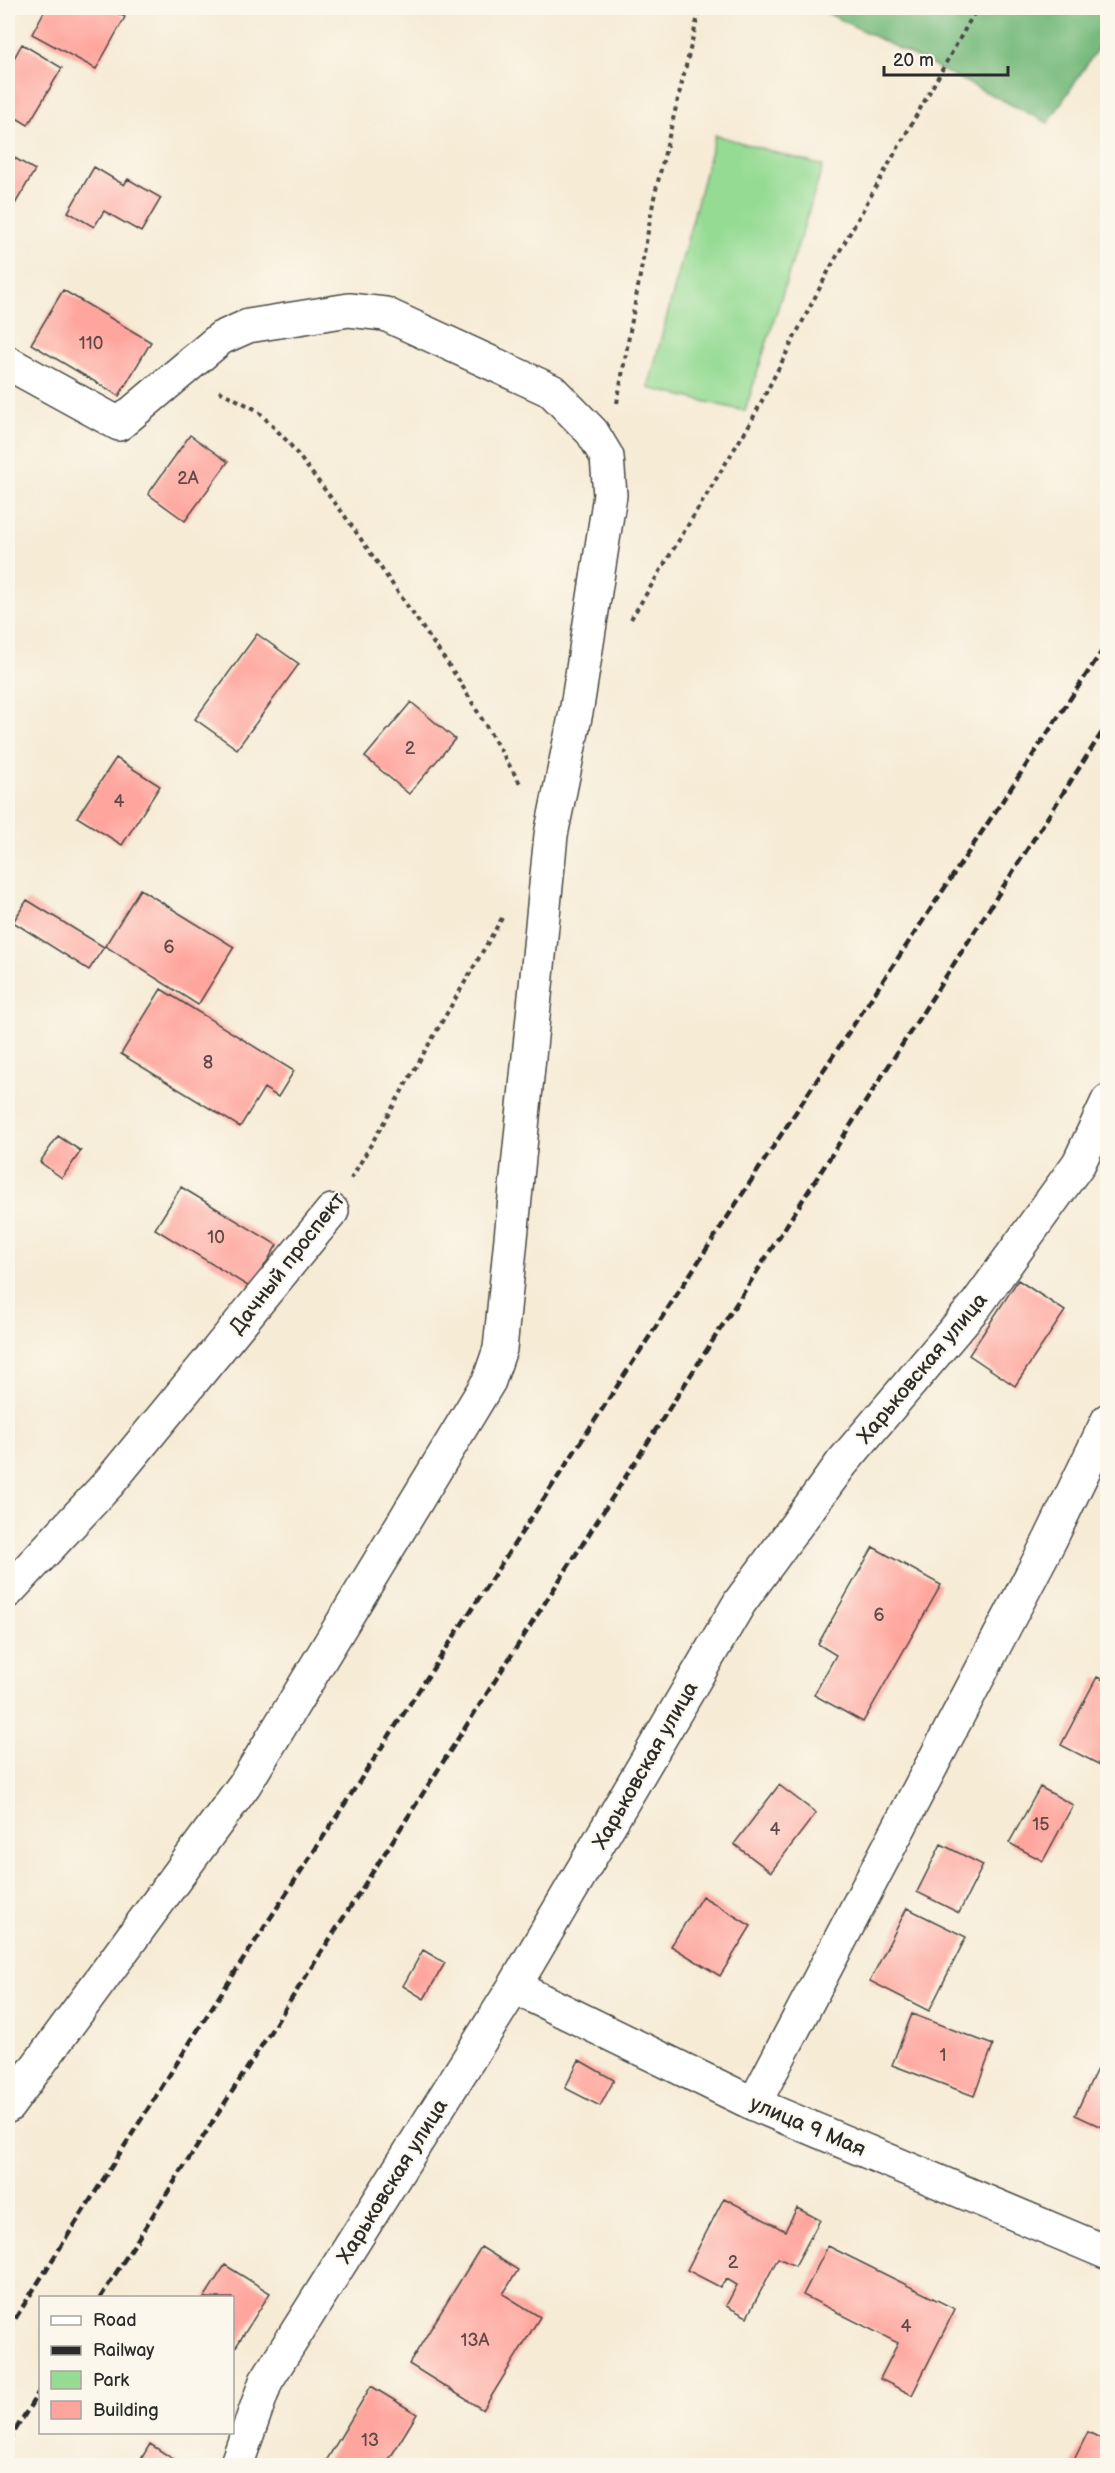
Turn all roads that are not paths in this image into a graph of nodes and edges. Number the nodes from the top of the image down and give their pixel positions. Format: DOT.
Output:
graph roads {
  1 [pos="8,363"];
  2 [pos="1104,1113"];
  3 [pos="332,1211"];
  4 [pos="1107,1420"];
  5 [pos="8,1591"];
  6 [pos="514,1987"];
  7 [pos="754,2104"];
  8 [pos="8,2106"];
  9 [pos="1107,2253"];
  10 [pos="236,2466"];
  1 -- 8 [label="street"];
  2 -- 6 [label="street, Харьковская улица"];
  3 -- 5 [label="street, Дачный проспект"];
  4 -- 7 [label="street"];
  6 -- 7 [label="street, улица 9 Мая"];
  6 -- 10 [label="street, Харьковская улица"];
  7 -- 9 [label="street, улица 9 Мая"];
}
